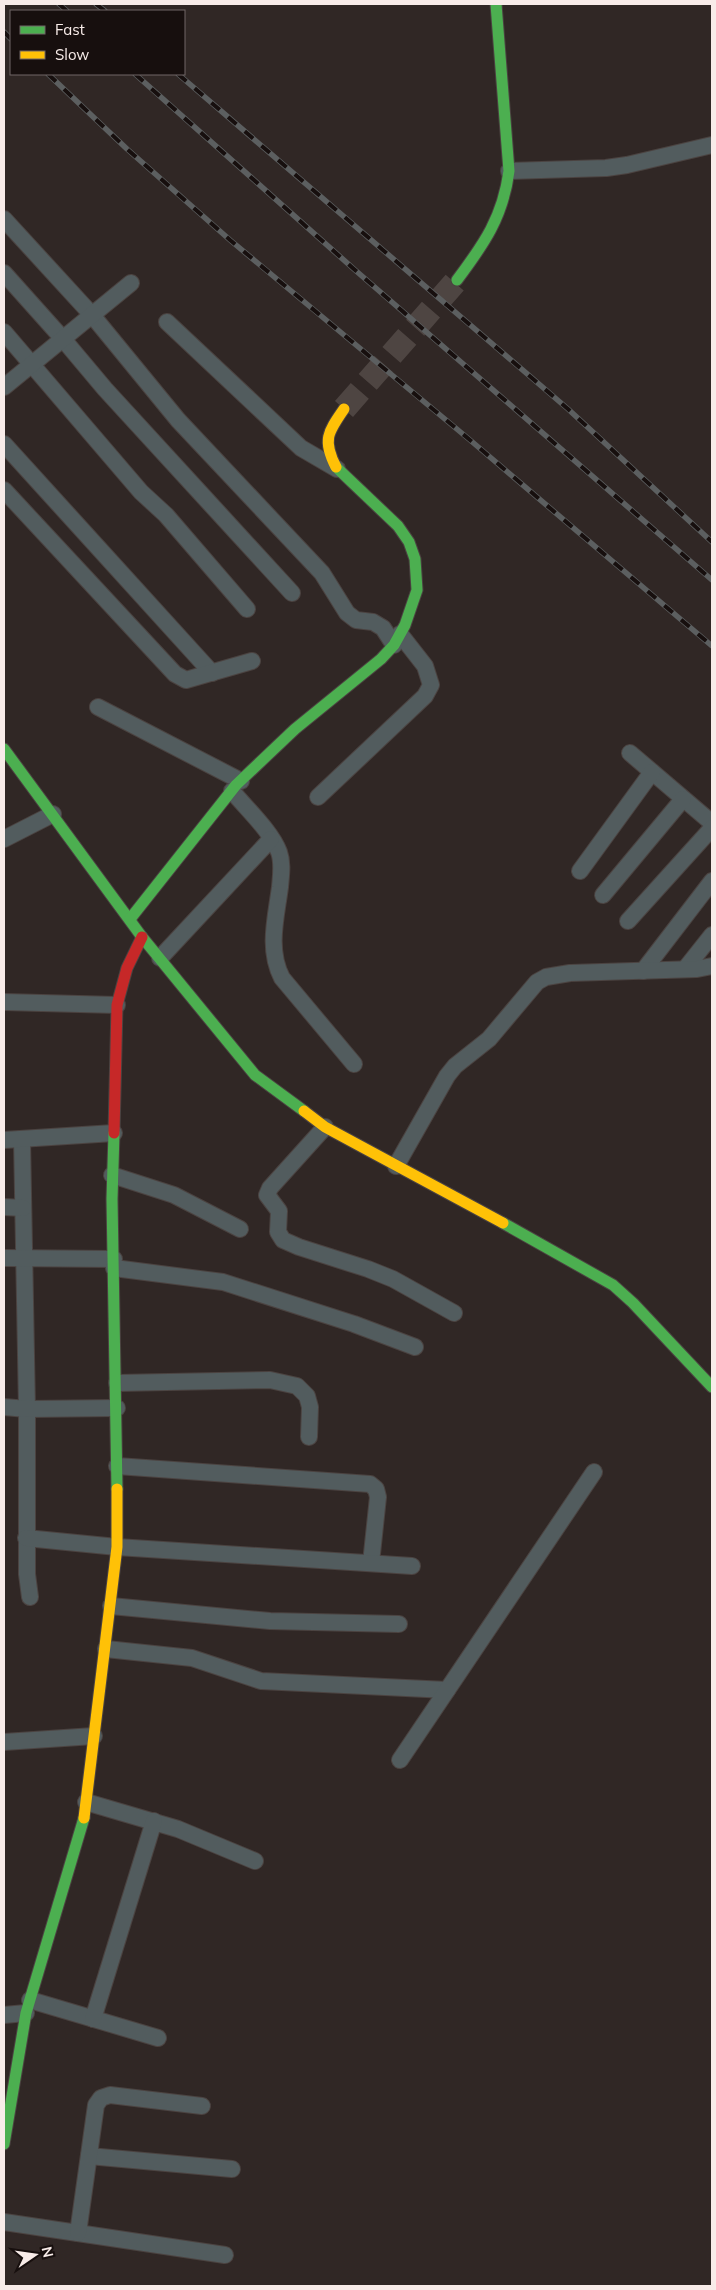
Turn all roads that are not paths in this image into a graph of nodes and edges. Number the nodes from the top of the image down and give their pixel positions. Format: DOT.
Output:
graph roads {
  1 [pos="496,4"];
  2 [pos="712,145"];
  3 [pos="509,171"];
  4 [pos="4,220"];
  5 [pos="4,273"];
  6 [pos="457,280"];
  7 [pos="131,283"];
  8 [pos="92,315"];
  9 [pos="167,322"];
  10 [pos="4,332"];
  11 [pos="64,339"];
  12 [pos="33,364"];
  13 [pos="4,387"];
  14 [pos="344,409"];
  15 [pos="4,444"];
  16 [pos="337,469"];
  17 [pos="4,490"];
  18 [pos="292,593"];
  19 [pos="247,609"];
  20 [pos="399,634"];
  21 [pos="252,661"];
  22 [pos="212,673"];
  23 [pos="98,707"];
  24 [pos="4,749"];
  25 [pos="630,753"];
  26 [pos="652,772"];
  27 [pos="236,786"];
  28 [pos="318,797"];
  29 [pos="683,799"];
  30 [pos="52,814"];
  31 [pos="712,823"];
  32 [pos="712,828"];
  33 [pos="4,839"];
  34 [pos="271,839"];
  35 [pos="580,871"];
  36 [pos="712,881"];
  37 [pos="603,895"];
  38 [pos="130,919"];
  39 [pos="628,921"];
  40 [pos="712,935"];
  41 [pos="142,937"];
  42 [pos="160,958"];
  43 [pos="712,966"];
  44 [pos="685,969"];
  45 [pos="643,970"];
  46 [pos="4,1002"];
  47 [pos="117,1005"];
  48 [pos="354,1064"];
  49 [pos="325,1127"];
  50 [pos="114,1133"];
  51 [pos="22,1139"];
  52 [pos="4,1140"];
  53 [pos="396,1166"];
  54 [pos="112,1175"];
  55 [pos="4,1207"];
  56 [pos="23,1208"];
  57 [pos="240,1229"];
  58 [pos="4,1258"];
  59 [pos="24,1258"];
  60 [pos="114,1264"];
  61 [pos="454,1313"];
  62 [pos="415,1347"];
  63 [pos="116,1383"];
  64 [pos="712,1387"];
  65 [pos="4,1407"];
  66 [pos="117,1408"];
  67 [pos="27,1409"];
  68 [pos="309,1437"];
  69 [pos="118,1466"];
  70 [pos="594,1472"];
  71 [pos="26,1538"];
  72 [pos="117,1547"];
  73 [pos="371,1564"];
  74 [pos="412,1566"];
  75 [pos="30,1597"];
  76 [pos="111,1606"];
  77 [pos="398,1624"];
  78 [pos="106,1649"];
  79 [pos="447,1690"];
  80 [pos="94,1736"];
  81 [pos="4,1742"];
  82 [pos="400,1760"];
  83 [pos="86,1802"];
  84 [pos="154,1821"];
  85 [pos="255,1861"];
  86 [pos="28,2006"];
  87 [pos="4,2016"];
  88 [pos="93,2019"];
  89 [pos="158,2038"];
  90 [pos="202,2106"];
  91 [pos="4,2144"];
  92 [pos="89,2156"];
  93 [pos="232,2169"];
  94 [pos="4,2222"];
  95 [pos="78,2234"];
  96 [pos="225,2255"];
  1 -- 3 [label="street"];
  2 -- 3 [label="street"];
  3 -- 6 [label="street"];
  4 -- 8 [label="street"];
  5 -- 11 [label="street"];
  7 -- 8 [label="street"];
  8 -- 11 [label="street"];
  8 -- 20 [label="street"];
  9 -- 16 [label="street"];
  10 -- 12 [label="street"];
  11 -- 12 [label="street"];
  11 -- 18 [label="street"];
  12 -- 13 [label="street"];
  12 -- 19 [label="street"];
  14 -- 16 [label="street"];
  15 -- 22 [label="street"];
  16 -- 20 [label="street"];
  17 -- 22 [label="street"];
  20 -- 27 [label="street"];
  20 -- 28 [label="street"];
  21 -- 22 [label="street"];
  23 -- 27 [label="street"];
  24 -- 30 [label="street"];
  25 -- 26 [label="street"];
  26 -- 29 [label="street"];
  26 -- 35 [label="street"];
  27 -- 34 [label="street"];
  27 -- 38 [label="street"];
  29 -- 31 [label="street"];
  29 -- 37 [label="street"];
  30 -- 33 [label="street"];
  30 -- 38 [label="street"];
  32 -- 39 [label="street"];
  34 -- 42 [label="street"];
  34 -- 48 [label="street"];
  36 -- 45 [label="street"];
  38 -- 41 [label="street"];
  40 -- 44 [label="street"];
  41 -- 42 [label="street"];
  41 -- 47 [label="street"];
  42 -- 49 [label="street"];
  43 -- 44 [label="street"];
  44 -- 45 [label="street"];
  45 -- 53 [label="street"];
  46 -- 47 [label="street"];
  47 -- 50 [label="street"];
  49 -- 53 [label="street"];
  49 -- 61 [label="street"];
  50 -- 51 [label="street"];
  50 -- 54 [label="street"];
  51 -- 52 [label="street"];
  51 -- 56 [label="street"];
  53 -- 64 [label="street"];
  54 -- 57 [label="street"];
  54 -- 60 [label="street"];
  55 -- 56 [label="street"];
  56 -- 59 [label="street"];
  58 -- 59 [label="street"];
  59 -- 60 [label="street"];
  59 -- 67 [label="street"];
  60 -- 62 [label="street"];
  60 -- 63 [label="street"];
  63 -- 66 [label="street"];
  63 -- 68 [label="street"];
  65 -- 67 [label="street"];
  66 -- 67 [label="street"];
  66 -- 69 [label="street"];
  67 -- 71 [label="street"];
  69 -- 72 [label="street"];
  69 -- 73 [label="street"];
  70 -- 79 [label="street"];
  71 -- 72 [label="street"];
  71 -- 75 [label="street"];
  72 -- 73 [label="street"];
  72 -- 76 [label="street"];
  73 -- 74 [label="street"];
  76 -- 77 [label="street"];
  76 -- 78 [label="street"];
  78 -- 79 [label="street"];
  78 -- 80 [label="street"];
  79 -- 82 [label="street"];
  80 -- 81 [label="street"];
  80 -- 83 [label="street"];
  83 -- 84 [label="street"];
  83 -- 86 [label="street"];
  84 -- 85 [label="street"];
  84 -- 88 [label="street"];
  86 -- 87 [label="street"];
  86 -- 88 [label="street"];
  86 -- 91 [label="street"];
  88 -- 89 [label="street"];
  90 -- 92 [label="street"];
  92 -- 93 [label="street"];
  92 -- 95 [label="street"];
  94 -- 95 [label="street"];
  95 -- 96 [label="street"];
}
